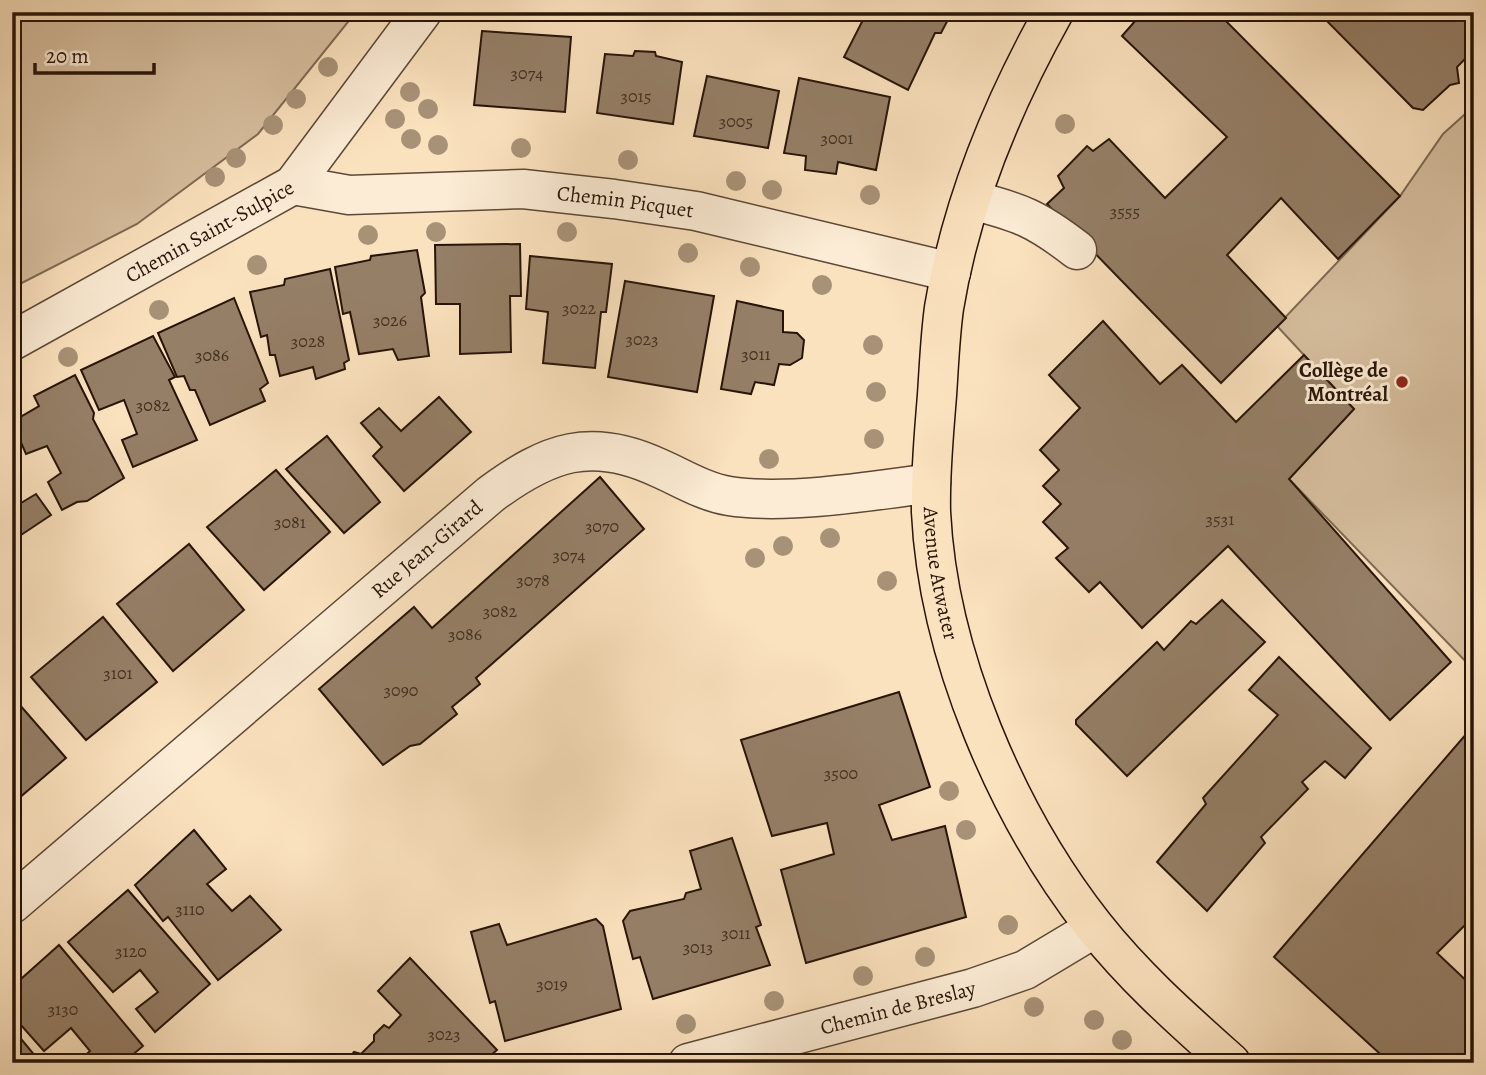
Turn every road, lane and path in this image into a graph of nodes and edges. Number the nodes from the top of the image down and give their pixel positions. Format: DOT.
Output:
graph roads {
  1 [pos="422,12"];
  2 [pos="1054,12"];
  3 [pos="293,185"];
  4 [pos="971,200"];
  5 [pos="1077,250"];
  6 [pos="951,272"];
  7 [pos="12,341"];
  8 [pos="931,482"];
  9 [pos="12,904"];
  10 [pos="1096,928"];
  11 [pos="688,1063"];
  12 [pos="1231,1063"];
  1 -- 3 [label="street, Chemin Saint-Sulpice"];
  2 -- 4 [label="main road, Avenue Atwater"];
  3 -- 6 [label="street, Chemin Picquet"];
  3 -- 7 [label="street, Chemin Saint-Sulpice"];
  4 -- 5 [label="street"];
  4 -- 6 [label="main road, Avenue Atwater"];
  6 -- 8 [label="main road, Avenue Atwater"];
  8 -- 9 [label="street, Rue Jean-Girard"];
  8 -- 10 [label="main road, Avenue Atwater"];
  10 -- 11 [label="street, Chemin de Breslay"];
  10 -- 12 [label="main road, Avenue Atwater"];
}
